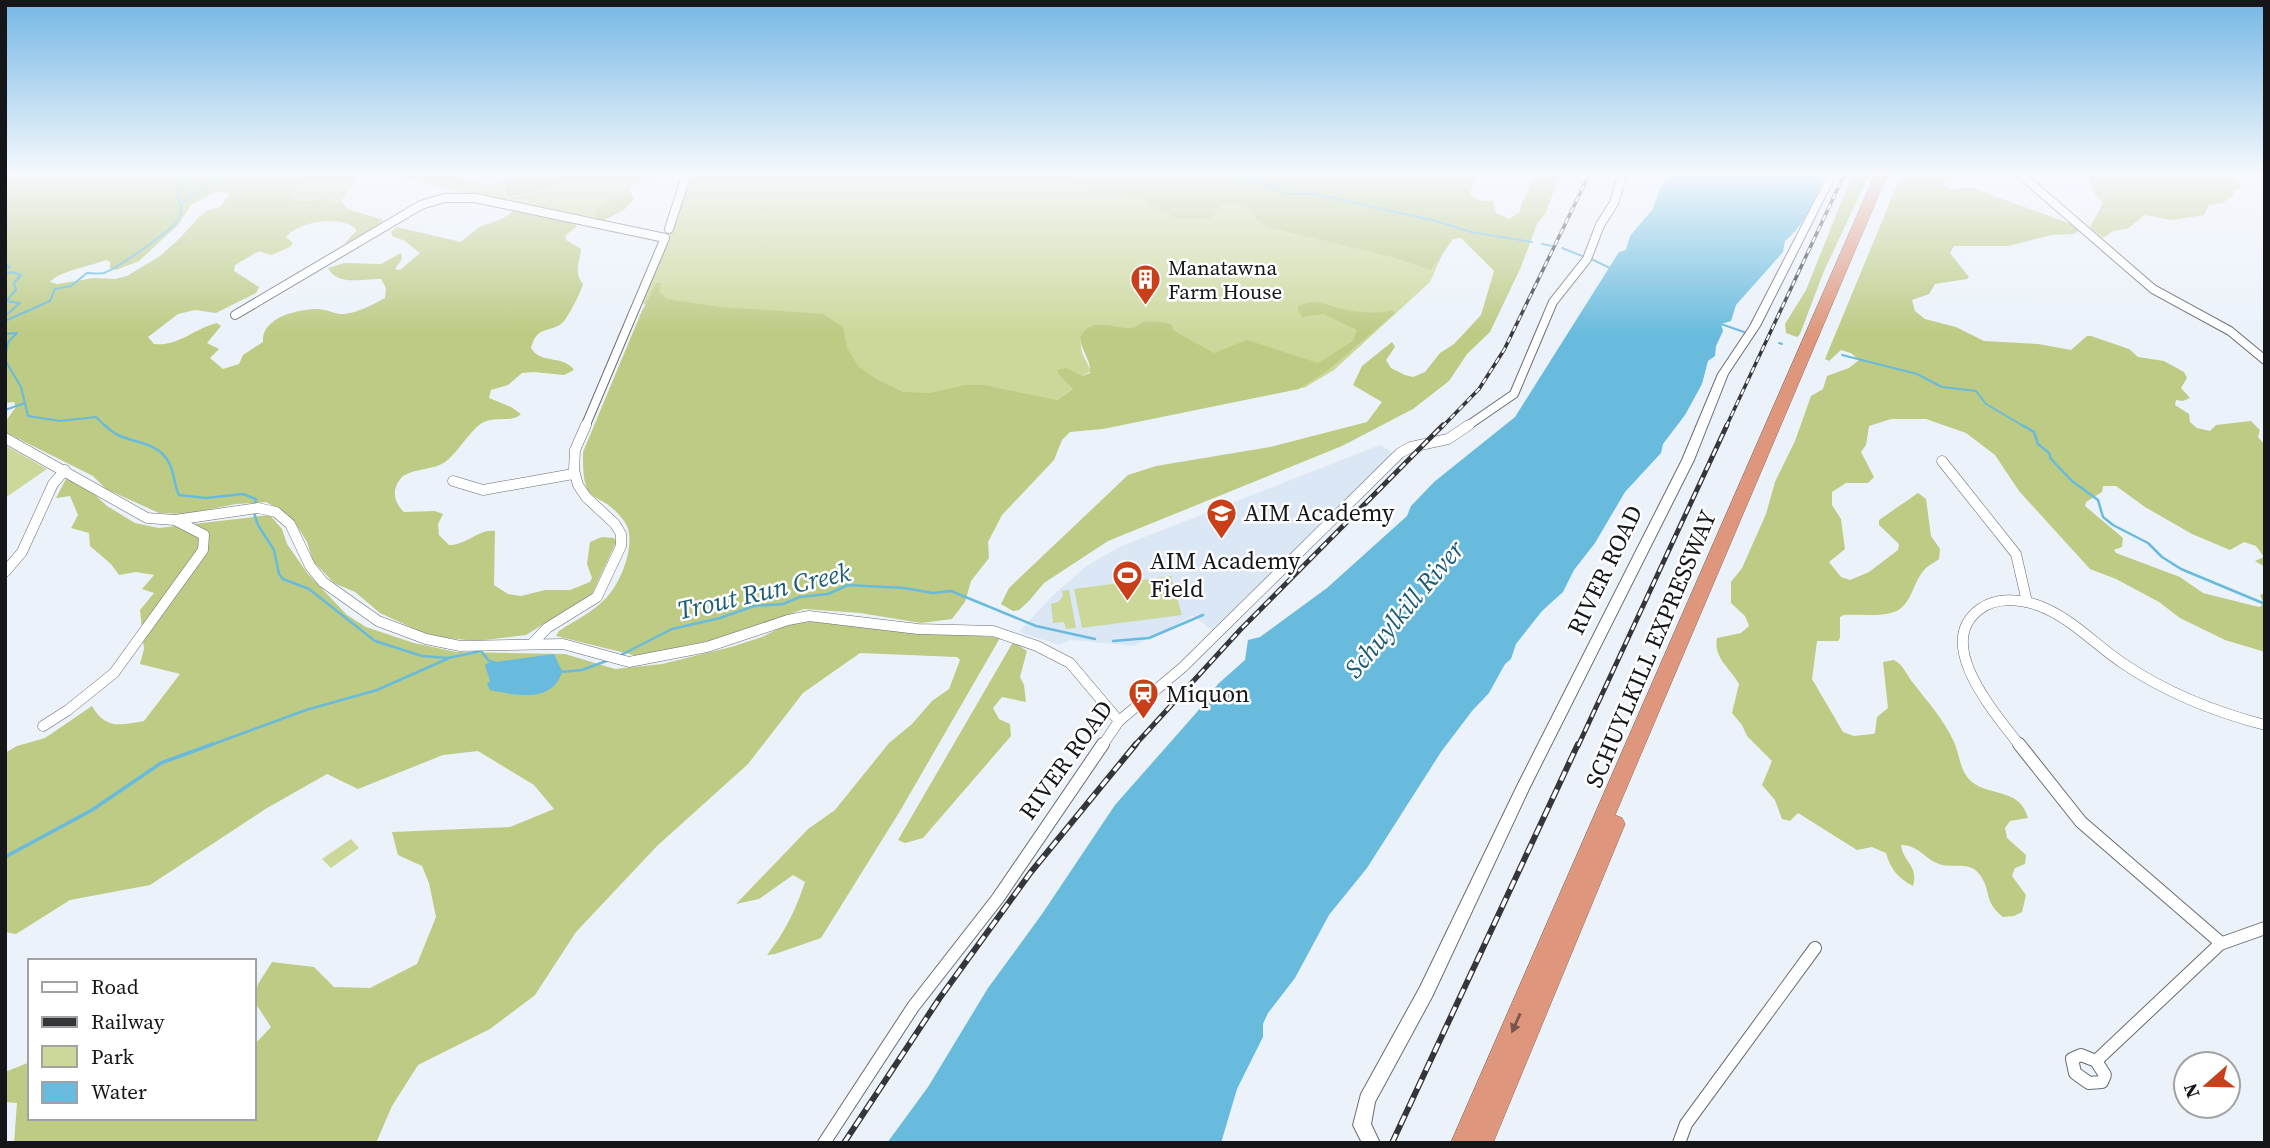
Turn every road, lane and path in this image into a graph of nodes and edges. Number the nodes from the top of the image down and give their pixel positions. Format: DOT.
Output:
graph roads {
  1 [pos="385,227"];
  2 [pos="612,227"];
  3 [pos="1599,227"];
  4 [pos="1806,227"];
  5 [pos="1859,227"];
  6 [pos="1868,227"];
  7 [pos="2080,227"];
  8 [pos="235,315"];
  9 [pos="2265,360"];
  10 [pos="5,438"];
  11 [pos="1942,461"];
  12 [pos="65,470"];
  13 [pos="573,474"];
  14 [pos="453,481"];
  15 [pos="175,520"];
  16 [pos="5,572"];
  17 [pos="2027,602"];
  18 [pos="533,643"];
  19 [pos="1119,720"];
  20 [pos="2265,725"];
  21 [pos="43,726"];
  22 [pos="2265,928"];
  23 [pos="2221,943"];
  24 [pos="1815,948"];
  25 [pos="2096,1061"];
  26 [pos="824,1143"];
  27 [pos="1371,1143"];
  28 [pos="1463,1143"];
  29 [pos="1480,1143"];
  30 [pos="1679,1143"];
  1 -- 8 [label="street"];
  2 -- 13 [label="street"];
  3 -- 19 [label="street, RIVER ROAD"];
  4 -- 27 [label="street, RIVER ROAD"];
  5 -- 28 [label="highway, SCHUYLKILL EXPRESSWAY, one-way"];
  6 -- 29 [label="highway, SCHUYLKILL EXPRESSWAY"];
  7 -- 9 [label="street"];
  10 -- 12 [label="street"];
  11 -- 17 [label="street"];
  12 -- 15 [label="street"];
  12 -- 16 [label="street"];
  13 -- 14 [label="street"];
  13 -- 18 [label="street"];
  15 -- 18 [label="street"];
  15 -- 21 [label="street"];
  17 -- 20 [label="street"];
  17 -- 23 [label="street"];
  18 -- 19 [label="street"];
  19 -- 26 [label="street, RIVER ROAD"];
  22 -- 23 [label="street"];
  23 -- 25 [label="street"];
  24 -- 30 [label="street"];
}
